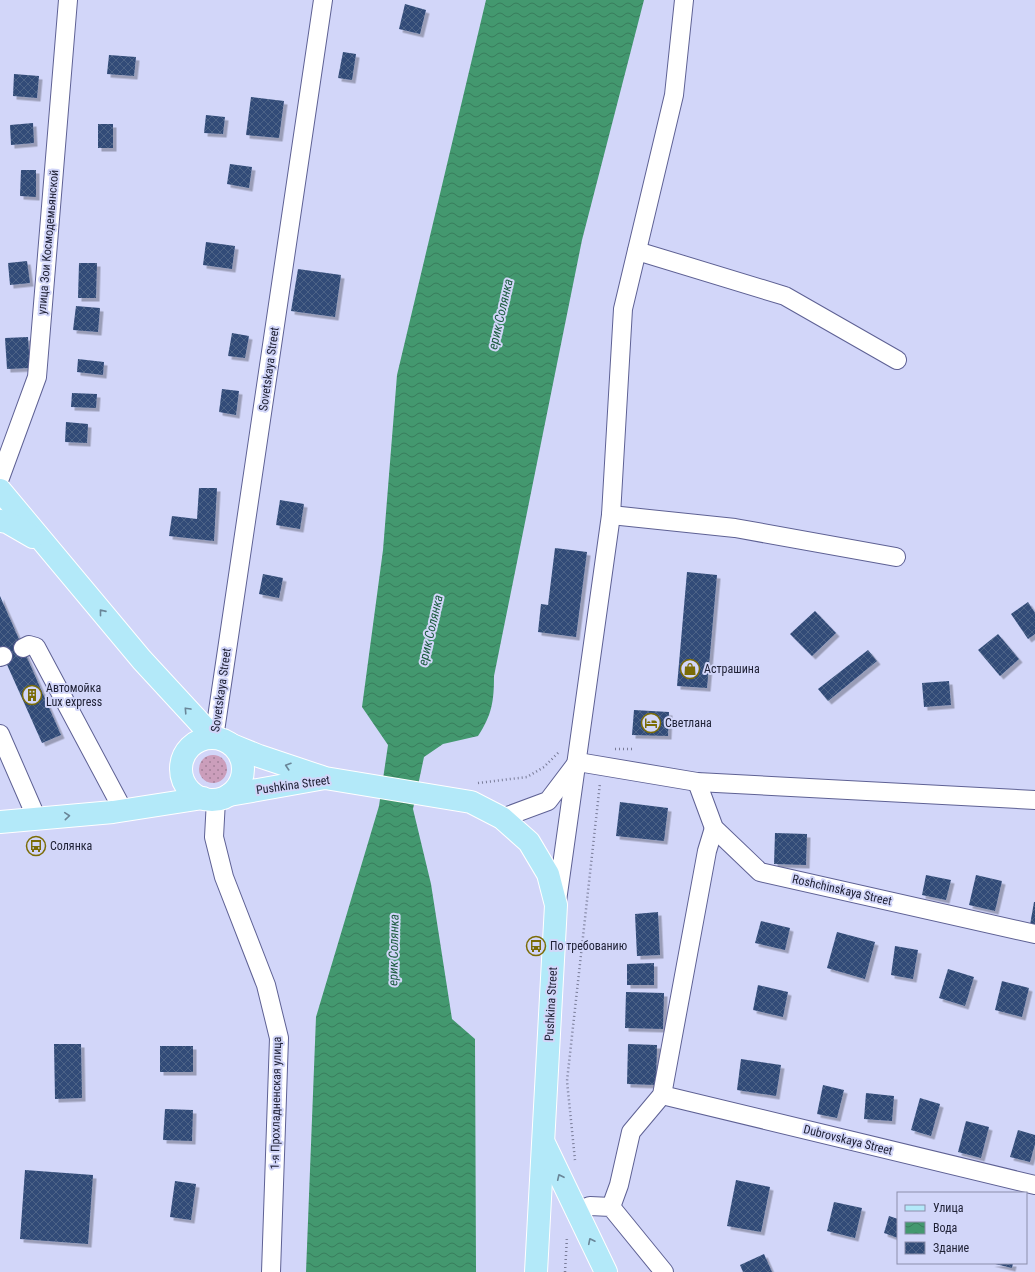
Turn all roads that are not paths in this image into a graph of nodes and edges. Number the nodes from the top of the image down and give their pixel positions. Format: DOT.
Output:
graph roads {
  1 [pos="68,0"];
  2 [pos="324,0"];
  3 [pos="684,0"];
  4 [pos="637,250"];
  5 [pos="897,360"];
  6 [pos="0,478"];
  7 [pos="0,490"];
  8 [pos="612,515"];
  9 [pos="0,521"];
  10 [pos="896,557"];
  11 [pos="64,565"];
  12 [pos="23,648"];
  13 [pos="0,734"];
  14 [pos="223,742"];
  15 [pos="578,762"];
  16 [pos="326,778"];
  17 [pos="697,782"];
  18 [pos="216,798"];
  19 [pos="1035,800"];
  20 [pos="123,810"];
  21 [pos="502,818"];
  22 [pos="37,819"];
  23 [pos="0,822"];
  24 [pos="714,828"];
  25 [pos="556,905"];
  26 [pos="1035,934"];
  27 [pos="662,1095"];
  28 [pos="544,1143"];
  29 [pos="1035,1185"];
  30 [pos="611,1207"];
  31 [pos="576,1211"];
  32 [pos="271,1272"];
  33 [pos="536,1272"];
  34 [pos="606,1272"];
  35 [pos="664,1272"];
  1 -- 6 [label="street, улица Зои Космодемьянской"];
  2 -- 14 [label="street, Sovetskaya Street"];
  3 -- 4 [label="street"];
  4 -- 5 [label="street"];
  4 -- 8 [label="street"];
  7 -- 11 [label="main road"];
  8 -- 10 [label="street"];
  8 -- 15 [label="street"];
  9 -- 11 [label="main road"];
  14 -- 11 [label="main road, one-way"];
  12 -- 20 [label="street"];
  13 -- 22 [label="street"];
  16 -- 14 [label="main road, one-way"];
  14 -- 18 [label="main road"];
  14 -- 18 [label="main road"];
  15 -- 17 [label="street"];
  15 -- 21 [label="street"];
  15 -- 25 [label="street"];
  16 -- 18 [label="main road, Pushkina Street"];
  16 -- 21 [label="main road, Pushkina Street"];
  17 -- 19 [label="street"];
  17 -- 24 [label="street, Roshchinskaya Street"];
  18 -- 20 [label="main road, Pushkina Street"];
  18 -- 32 [label="street, 1-я Прохладненская улица"];
  22 -- 20 [label="main road, Pushkina Street, one-way"];
  21 -- 25 [label="main road, Pushkina Street"];
  22 -- 23 [label="main road, Pushkina Street"];
  24 -- 26 [label="street, Roshchinskaya Street"];
  24 -- 27 [label="street"];
  25 -- 28 [label="main road, Pushkina Street"];
  27 -- 29 [label="street, Dubrovskaya Street"];
  27 -- 30 [label="street"];
  31 -- 28 [label="main road, one-way"];
  28 -- 33 [label="main road, Pushkina Street"];
  30 -- 31 [label="street"];
  30 -- 35 [label="street"];
  34 -- 31 [label="main road, one-way"];
}
